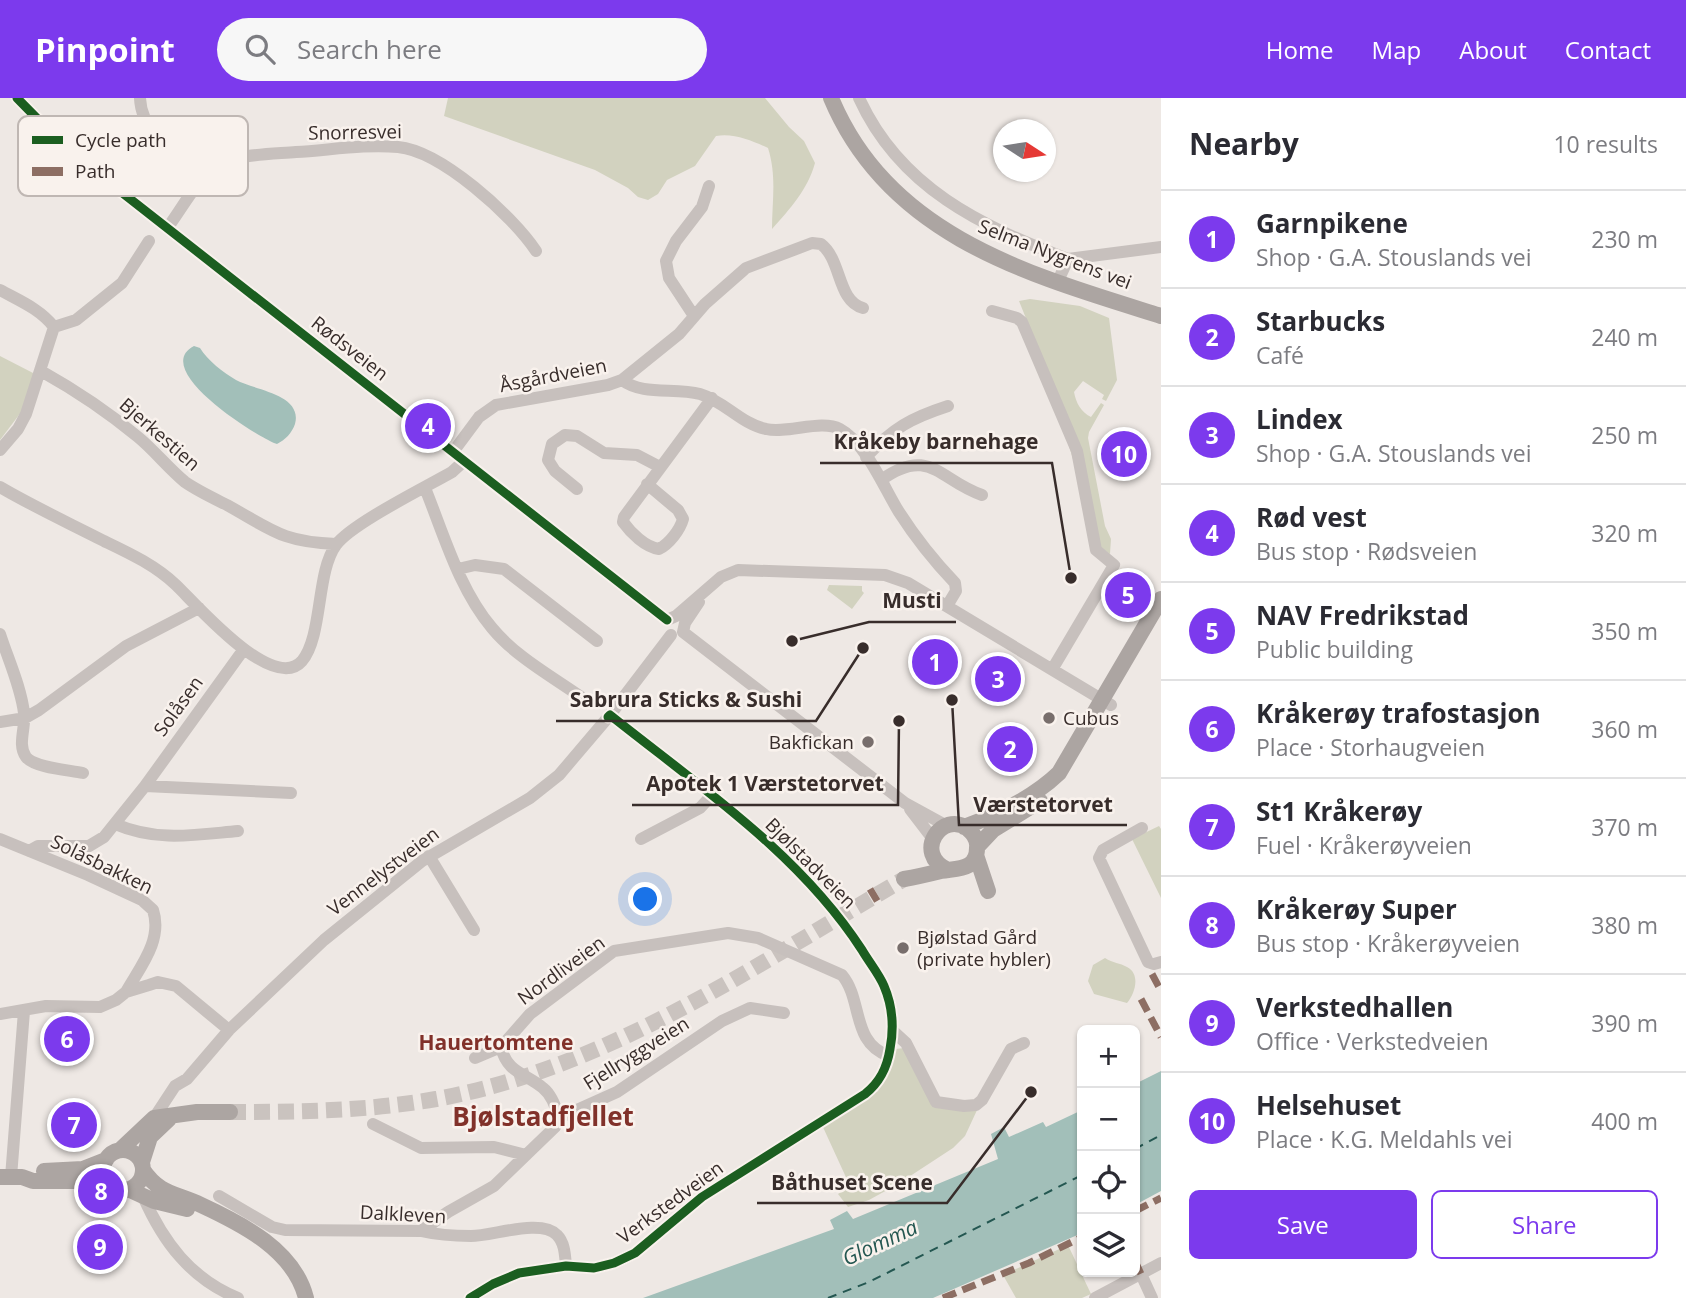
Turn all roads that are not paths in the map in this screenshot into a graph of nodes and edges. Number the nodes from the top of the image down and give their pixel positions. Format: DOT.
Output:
graph roads {
  1 [pos="17,98"];
  2 [pos="140,98"];
  3 [pos="831,98"];
  4 [pos="859,98"];
  5 [pos="35,116"];
  6 [pos="143,116"];
  7 [pos="248,158"];
  8 [pos="709,186"];
  9 [pos="127,196"];
  10 [pos="191,196"];
  11 [pos="168,228"];
  12 [pos="149,242"];
  13 [pos="1161,247"];
  14 [pos="536,251"];
  15 [pos="1068,259"];
  16 [pos="1058,281"];
  17 [pos="0,290"];
  18 [pos="863,309"];
  19 [pos="992,311"];
  20 [pos="694,316"];
  21 [pos="1161,316"];
  22 [pos="54,327"];
  23 [pos="41,371"];
  24 [pos="622,380"];
  25 [pos="712,398"];
  26 [pos="948,407"];
  27 [pos="0,450"];
  28 [pos="453,452"];
  29 [pos="866,457"];
  30 [pos="464,461"];
  31 [pos="660,467"];
  32 [pos="881,480"];
  33 [pos="647,484"];
  34 [pos="0,488"];
  35 [pos="425,488"];
  36 [pos="578,489"];
  37 [pos="982,495"];
  38 [pos="336,544"];
  39 [pos="458,569"];
  40 [pos="1161,598"];
  41 [pos="947,606"];
  42 [pos="199,607"];
  43 [pos="1161,620"];
  44 [pos="677,625"];
  45 [pos="0,634"];
  46 [pos="597,641"];
  47 [pos="244,649"];
  48 [pos="1053,668"];
  49 [pos="581,697"];
  50 [pos="1106,702"];
  51 [pos="610,715"];
  52 [pos="24,718"];
  53 [pos="0,722"];
  54 [pos="83,773"];
  55 [pos="145,786"];
  56 [pos="291,793"];
  57 [pos="711,796"];
  58 [pos="905,803"];
  59 [pos="115,824"];
  60 [pos="947,826"];
  61 [pos="964,827"];
  62 [pos="1142,828"];
  63 [pos="238,831"];
  64 [pos="0,839"];
  65 [pos="641,839"];
  66 [pos="932,844"];
  67 [pos="29,851"];
  68 [pos="977,851"];
  69 [pos="429,856"];
  70 [pos="955,870"];
  71 [pos="474,930"];
  72 [pos="1156,963"];
  73 [pos="126,992"];
  74 [pos="23,1011"];
  75 [pos="784,1013"];
  76 [pos="0,1014"];
  77 [pos="229,1030"];
  78 [pos="894,1032"];
  79 [pos="1024,1043"];
  80 [pos="500,1047"];
  81 [pos="889,1056"];
  82 [pos="475,1058"];
  83 [pos="874,1087"];
  84 [pos="230,1112"];
  85 [pos="177,1114"];
  86 [pos="154,1118"];
  87 [pos="559,1118"];
  88 [pos="373,1124"];
  89 [pos="113,1155"];
  90 [pos="526,1155"];
  91 [pos="143,1166"];
  92 [pos="11,1177"];
  93 [pos="107,1181"];
  94 [pos="136,1193"];
  95 [pos="219,1196"];
  96 [pos="171,1205"];
  97 [pos="217,1214"];
  98 [pos="159,1227"];
  99 [pos="421,1231"];
  100 [pos="1161,1264"];
  101 [pos="566,1266"];
  102 [pos="1140,1274"];
  103 [pos="1134,1277"];
  104 [pos="306,1295"];
  105 [pos="238,1298"];
  106 [pos="470,1298"];
  107 [pos="1095,1298"];
  108 [pos="1152,1298"];
  1 -- 5 [label="street, Rødsveien"];
  2 -- 6 [label="street"];
  3 -- 16 [label="main road, Selma Nygrens vei"];
  4 -- 15 [label="street"];
  7 -- 14 [label="street, Snorresvei"];
  8 -- 20 [label="street"];
  9 -- 11 [label="street, Rødsveien"];
  10 -- 11 [label="street, Snorresvei"];
  11 -- 28 [label="street, Rødsveien"];
  12 -- 22 [label="street"];
  13 -- 15 [label="street"];
  15 -- 16 [label="street"];
  16 -- 21 [label="main road, Selma Nygrens vei"];
  17 -- 22 [label="street"];
  18 -- 20 [label="street"];
  19 -- 48 [label="street"];
  20 -- 24 [label="street"];
  22 -- 23 [label="street"];
  23 -- 27 [label="street"];
  23 -- 38 [label="street, Bjerkestien"];
  24 -- 25 [label="street, Åsgårdveien"];
  24 -- 28 [label="street, Åsgårdveien"];
  25 -- 29 [label="street, Åsgårdveien"];
  25 -- 31 [label="street"];
  26 -- 29 [label="street"];
  28 -- 30 [label="street, Rødsveien"];
  29 -- 32 [label="street, Åsgårdveien"];
  30 -- 35 [label="street"];
  30 -- 44 [label="street, Rødsveien"];
  31 -- 33 [label="street"];
  31 -- 36 [label="street"];
  32 -- 37 [label="street"];
  32 -- 41 [label="street, Åsgårdveien"];
  33 -- 33 [label="street"];
  34 -- 42 [label="street"];
  35 -- 38 [label="street"];
  35 -- 39 [label="street"];
  38 -- 47 [label="street"];
  39 -- 46 [label="street"];
  39 -- 49 [label="street"];
  40 -- 50 [label="main road"];
  41 -- 44 [label="street, Vennelystveien"];
  41 -- 48 [label="street"];
  42 -- 47 [label="street"];
  42 -- 52 [label="street"];
  43 -- 50 [label="main road"];
  44 -- 51 [label="street, Vennelystveien"];
  44 -- 58 [label="street, Rødsveien"];
  45 -- 52 [label="street"];
  47 -- 55 [label="street, Solåsen"];
  48 -- 50 [label="street"];
  50 -- 61 [label="main road"];
  50 -- 68 [label="main road"];
  51 -- 57 [label="street, Bjølstadveien"];
  51 -- 69 [label="street, Vennelystveien"];
  52 -- 53 [label="street"];
  52 -- 54 [label="street"];
  55 -- 56 [label="street"];
  55 -- 59 [label="street, Solåsen"];
  57 -- 65 [label="street"];
  57 -- 78 [label="street, Bjølstadveien"];
  58 -- 60 [label="street"];
  58 -- 66 [label="street"];
  59 -- 63 [label="street"];
  59 -- 67 [label="street, Solåsen"];
  60 -- 61 [label="main road"];
  60 -- 66 [label="main road"];
  61 -- 68 [label="main road"];
  62 -- 72 [label="street"];
  64 -- 67 [label="street"];
  66 -- 70 [label="main road"];
  66 -- 70 [label="main road"];
  67 -- 73 [label="street, Solåsbakken"];
  68 -- 70 [label="main road"];
  68 -- 70 [label="main road"];
  69 -- 71 [label="street"];
  69 -- 77 [label="street, Vennelystveien"];
  73 -- 74 [label="street"];
  73 -- 77 [label="street"];
  74 -- 76 [label="street"];
  74 -- 92 [label="street"];
  75 -- 87 [label="street, Fjellryggveien"];
  77 -- 86 [label="street, Vennelystveien"];
  78 -- 79 [label="street"];
  78 -- 81 [label="street, Bjølstadveien"];
  80 -- 81 [label="street, Nordliveien"];
  80 -- 82 [label="street, Nordliveien"];
  80 -- 87 [label="street"];
  81 -- 83 [label="street, Bjølstadveien"];
  83 -- 101 [label="street, Verkstedveien"];
  84 -- 85 [label="main road"];
  85 -- 86 [label="main road"];
  85 -- 91 [label="main road"];
  86 -- 89 [label="main road"];
  87 -- 90 [label="street, Fjellryggveien"];
  88 -- 90 [label="street"];
  89 -- 91 [label="main road"];
  89 -- 92 [label="main road"];
  89 -- 93 [label="main road"];
  90 -- 99 [label="street, Fjellryggveien"];
  91 -- 94 [label="main road"];
  91 -- 97 [label="main road"];
  92 -- 93 [label="main road"];
  93 -- 94 [label="main road"];
  94 -- 96 [label="main road"];
  94 -- 98 [label="street"];
  95 -- 99 [label="street, Dalkleven"];
  96 -- 97 [label="main road"];
  96 -- 98 [label="street"];
  97 -- 104 [label="main road"];
  98 -- 105 [label="street"];
  99 -- 101 [label="street, Dalkleven"];
  100 -- 102 [label="street"];
  101 -- 106 [label="street, Verkstedveien"];
  102 -- 108 [label="street"];
  103 -- 107 [label="street"];
}
